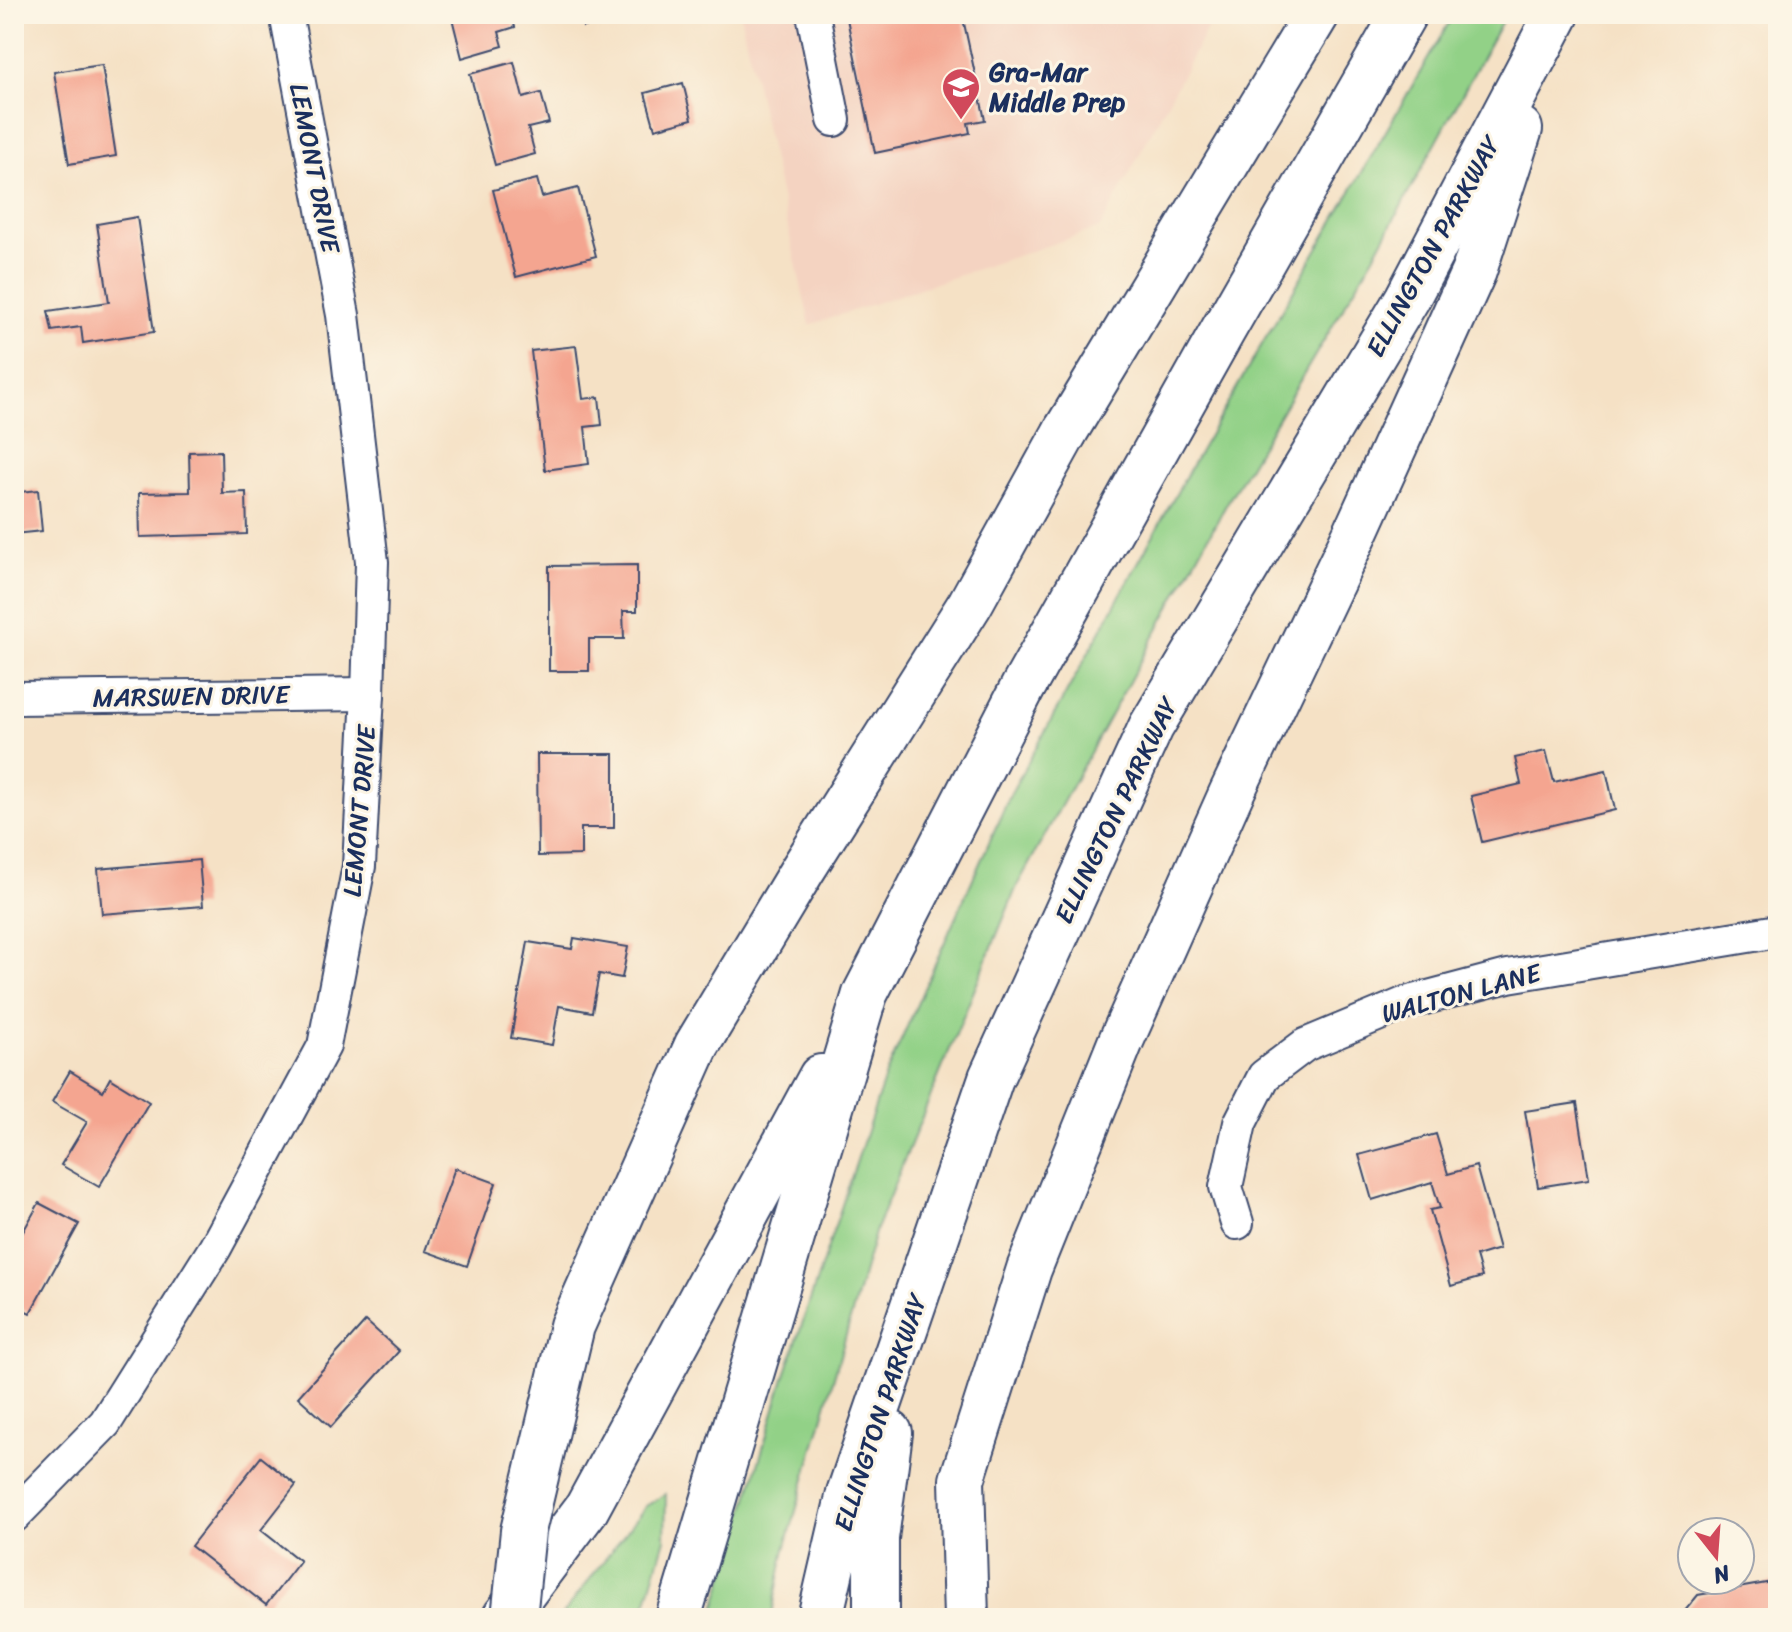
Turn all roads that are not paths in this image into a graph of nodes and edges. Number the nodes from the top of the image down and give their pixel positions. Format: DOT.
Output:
graph roads {
  1 [pos="286,14"];
  2 [pos="813,14"];
  3 [pos="1317,14"];
  4 [pos="1404,14"];
  5 [pos="1557,14"];
  6 [pos="834,120"];
  7 [pos="368,694"];
  8 [pos="14,698"];
  9 [pos="1778,931"];
  10 [pos="865,994"];
  11 [pos="1237,1223"];
  12 [pos="902,1340"];
  13 [pos="14,1516"];
  14 [pos="504,1618"];
  15 [pos="514,1618"];
  16 [pos="678,1618"];
  17 [pos="820,1618"];
  18 [pos="876,1618"];
  19 [pos="966,1618"];
  1 -- 7 [label="street, LEMONT DRIVE"];
  2 -- 6 [label="street"];
  3 -- 15 [label="highway, bridge"];
  4 -- 10 [label="highway"];
  5 -- 12 [label="highway, ELLINGTON PARKWAY"];
  5 -- 19 [label="highway"];
  7 -- 8 [label="street, MARSWEN DRIVE"];
  7 -- 13 [label="street, LEMONT DRIVE"];
  9 -- 11 [label="street, WALTON LANE"];
  10 -- 14 [label="highway"];
  10 -- 16 [label="highway"];
  12 -- 17 [label="highway, ELLINGTON PARKWAY"];
  12 -- 18 [label="highway"];
}
